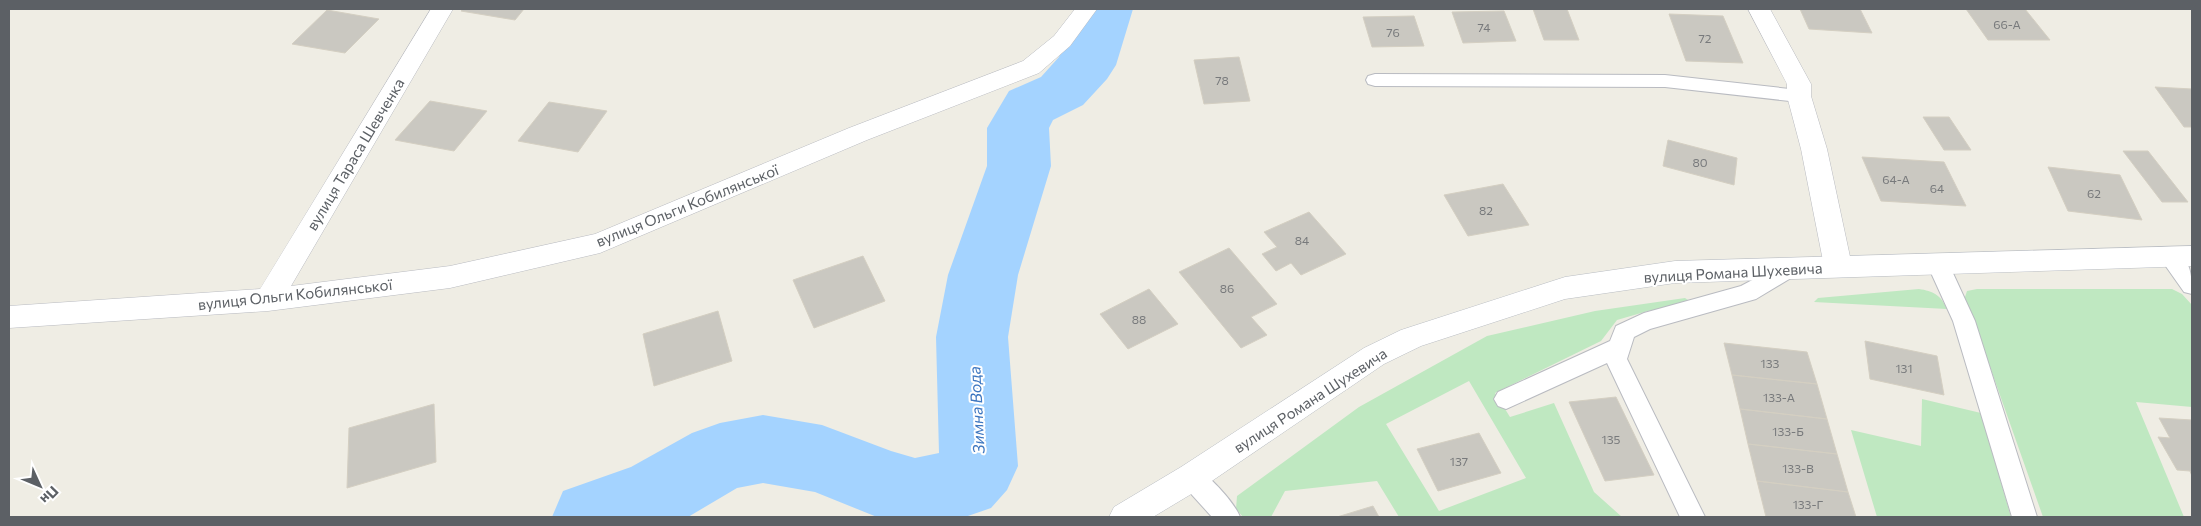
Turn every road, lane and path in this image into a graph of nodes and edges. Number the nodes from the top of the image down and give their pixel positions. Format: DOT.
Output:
graph roads {
  1 [pos="442,9"];
  2 [pos="1086,9"];
  3 [pos="1759,9"];
  4 [pos="1374,80"];
  5 [pos="1799,96"];
  6 [pos="2181,257"];
  7 [pos="1938,264"];
  8 [pos="1838,266"];
  9 [pos="1788,269"];
  10 [pos="2192,286"];
  11 [pos="268,300"];
  12 [pos="9,317"];
  13 [pos="1619,347"];
  14 [pos="1506,399"];
  15 [pos="1192,476"];
  16 [pos="1125,517"];
  17 [pos="1228,517"];
  18 [pos="1693,517"];
  19 [pos="2025,517"];
  1 -- 11 [label="street, вулиця Тараса Шевченка"];
  2 -- 11 [label="street, вулиця Ольги Кобилянської"];
  3 -- 5 [label="street"];
  4 -- 5 [label="lane"];
  5 -- 8 [label="street"];
  6 -- 7 [label="street, вулиця Романа Шухевича"];
  6 -- 10 [label="lane"];
  7 -- 8 [label="street, вулиця Романа Шухевича"];
  7 -- 19 [label="lane"];
  8 -- 9 [label="street, вулиця Романа Шухевича"];
  9 -- 13 [label="lane"];
  9 -- 15 [label="street, вулиця Романа Шухевича"];
  11 -- 12 [label="street, вулиця Ольги Кобилянської"];
  13 -- 14 [label="lane"];
  13 -- 18 [label="lane"];
  15 -- 16 [label="street, вулиця Романа Шухевича"];
  15 -- 17 [label="lane"];
}
